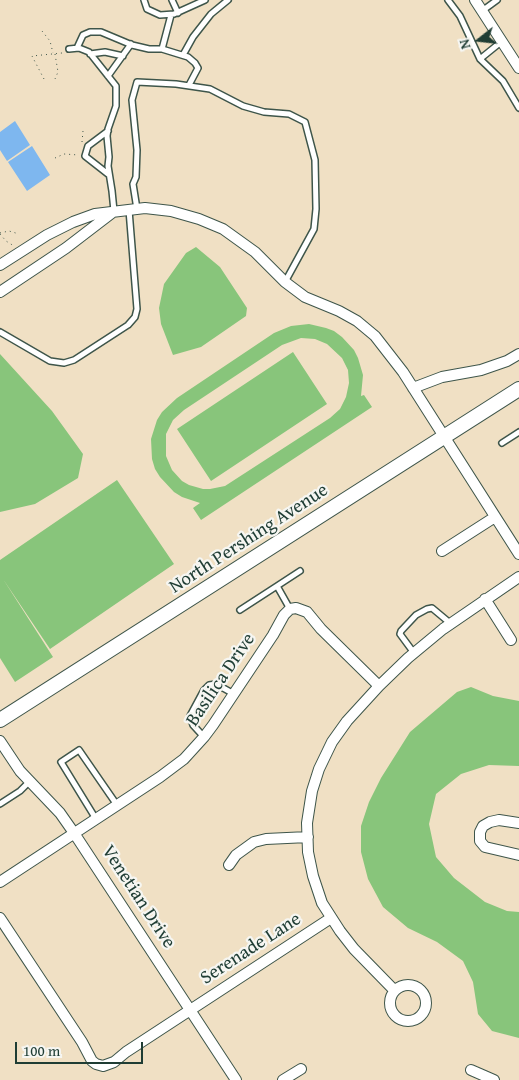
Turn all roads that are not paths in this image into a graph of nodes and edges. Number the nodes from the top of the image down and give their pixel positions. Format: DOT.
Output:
graph roads {
  1 [pos="144,0"];
  2 [pos="172,0"];
  3 [pos="205,0"];
  4 [pos="228,0"];
  5 [pos="448,0"];
  6 [pos="475,0"];
  7 [pos="497,0"];
  8 [pos="482,11"];
  9 [pos="178,13"];
  10 [pos="171,15"];
  11 [pos="501,42"];
  12 [pos="131,44"];
  13 [pos="77,48"];
  14 [pos="69,49"];
  15 [pos="162,49"];
  16 [pos="90,54"];
  17 [pos="183,55"];
  18 [pos="123,56"];
  19 [pos="480,59"];
  20 [pos="519,68"];
  21 [pos="108,76"];
  22 [pos="189,85"];
  23 [pos="519,108"];
  24 [pos="108,131"];
  25 [pos="109,174"];
  26 [pos="133,209"];
  27 [pos="114,211"];
  28 [pos="0,266"];
  29 [pos="285,282"];
  30 [pos="0,292"];
  31 [pos="0,332"];
  32 [pos="519,354"];
  33 [pos="413,388"];
  34 [pos="519,390"];
  35 [pos="519,432"];
  36 [pos="444,438"];
  37 [pos="502,443"];
  38 [pos="495,517"];
  39 [pos="442,551"];
  40 [pos="519,554"];
  41 [pos="300,571"];
  42 [pos="519,577"];
  43 [pos="277,586"];
  44 [pos="485,599"];
  45 [pos="290,609"];
  46 [pos="240,610"];
  47 [pos="450,624"];
  48 [pos="511,640"];
  49 [pos="414,652"];
  50 [pos="380,686"];
  51 [pos="234,694"];
  52 [pos="0,720"];
  53 [pos="204,738"];
  54 [pos="0,741"];
  55 [pos="29,782"];
  56 [pos="0,804"];
  57 [pos="117,805"];
  58 [pos="96,819"];
  59 [pos="519,823"];
  60 [pos="74,833"];
  61 [pos="308,837"];
  62 [pos="519,855"];
  63 [pos="229,865"];
  64 [pos="0,882"];
  65 [pos="0,918"];
  66 [pos="331,918"];
  67 [pos="394,990"];
  68 [pos="190,1010"];
  69 [pos="301,1068"];
  70 [pos="471,1070"];
  71 [pos="236,1080"];
  72 [pos="283,1080"];
  73 [pos="494,1080"];
  1 -- 10 [label="lane"];
  2 -- 9 [label="lane"];
  3 -- 9 [label="lane"];
  4 -- 17 [label="lane"];
  5 -- 19 [label="lane"];
  6 -- 8 [label="street"];
  7 -- 8 [label="lane"];
  8 -- 11 [label="street"];
  9 -- 10 [label="lane"];
  10 -- 15 [label="lane"];
  11 -- 19 [label="lane"];
  11 -- 20 [label="street"];
  12 -- 13 [label="lane"];
  12 -- 15 [label="lane"];
  12 -- 18 [label="lane"];
  13 -- 14 [label="lane"];
  13 -- 16 [label="lane"];
  15 -- 17 [label="lane"];
  16 -- 18 [label="lane"];
  16 -- 21 [label="lane"];
  17 -- 22 [label="lane"];
  18 -- 21 [label="lane"];
  19 -- 23 [label="lane"];
  21 -- 24 [label="lane"];
  22 -- 26 [label="lane"];
  22 -- 29 [label="lane"];
  24 -- 25 [label="lane"];
  24 -- 25 [label="lane"];
  25 -- 27 [label="lane"];
  26 -- 27 [label="street"];
  26 -- 29 [label="street"];
  26 -- 31 [label="lane"];
  27 -- 28 [label="street"];
  27 -- 30 [label="street"];
  29 -- 33 [label="street"];
  32 -- 33 [label="street"];
  33 -- 36 [label="street"];
  34 -- 36 [label="main road, North Pershing Avenue"];
  35 -- 37 [label="lane"];
  36 -- 38 [label="street"];
  36 -- 52 [label="main road, North Pershing Avenue"];
  38 -- 39 [label="street"];
  38 -- 40 [label="street"];
  41 -- 43 [label="lane"];
  42 -- 44 [label="street"];
  43 -- 45 [label="lane"];
  43 -- 46 [label="lane"];
  44 -- 47 [label="street"];
  44 -- 48 [label="street"];
  45 -- 50 [label="street"];
  45 -- 51 [label="street, Basilica Drive"];
  47 -- 49 [label="street"];
  47 -- 49 [label="lane"];
  49 -- 50 [label="street"];
  50 -- 61 [label="street"];
  51 -- 53 [label="street, Basilica Drive"];
  51 -- 53 [label="lane"];
  53 -- 57 [label="street, Basilica Drive"];
  54 -- 55 [label="street, Venetian Drive"];
  55 -- 56 [label="lane"];
  55 -- 60 [label="street, Venetian Drive"];
  57 -- 58 [label="street, Basilica Drive"];
  57 -- 58 [label="lane"];
  58 -- 60 [label="street, Basilica Drive"];
  59 -- 62 [label="street"];
  60 -- 64 [label="street, Basilica Drive"];
  60 -- 68 [label="street, Venetian Drive"];
  61 -- 63 [label="street"];
  61 -- 66 [label="street"];
  65 -- 68 [label="street, Serenade Lane"];
  66 -- 67 [label="street"];
  66 -- 68 [label="street, Serenade Lane"];
  68 -- 71 [label="street, Venetian Drive"];
  69 -- 72 [label="street"];
  70 -- 73 [label="street"];
}
